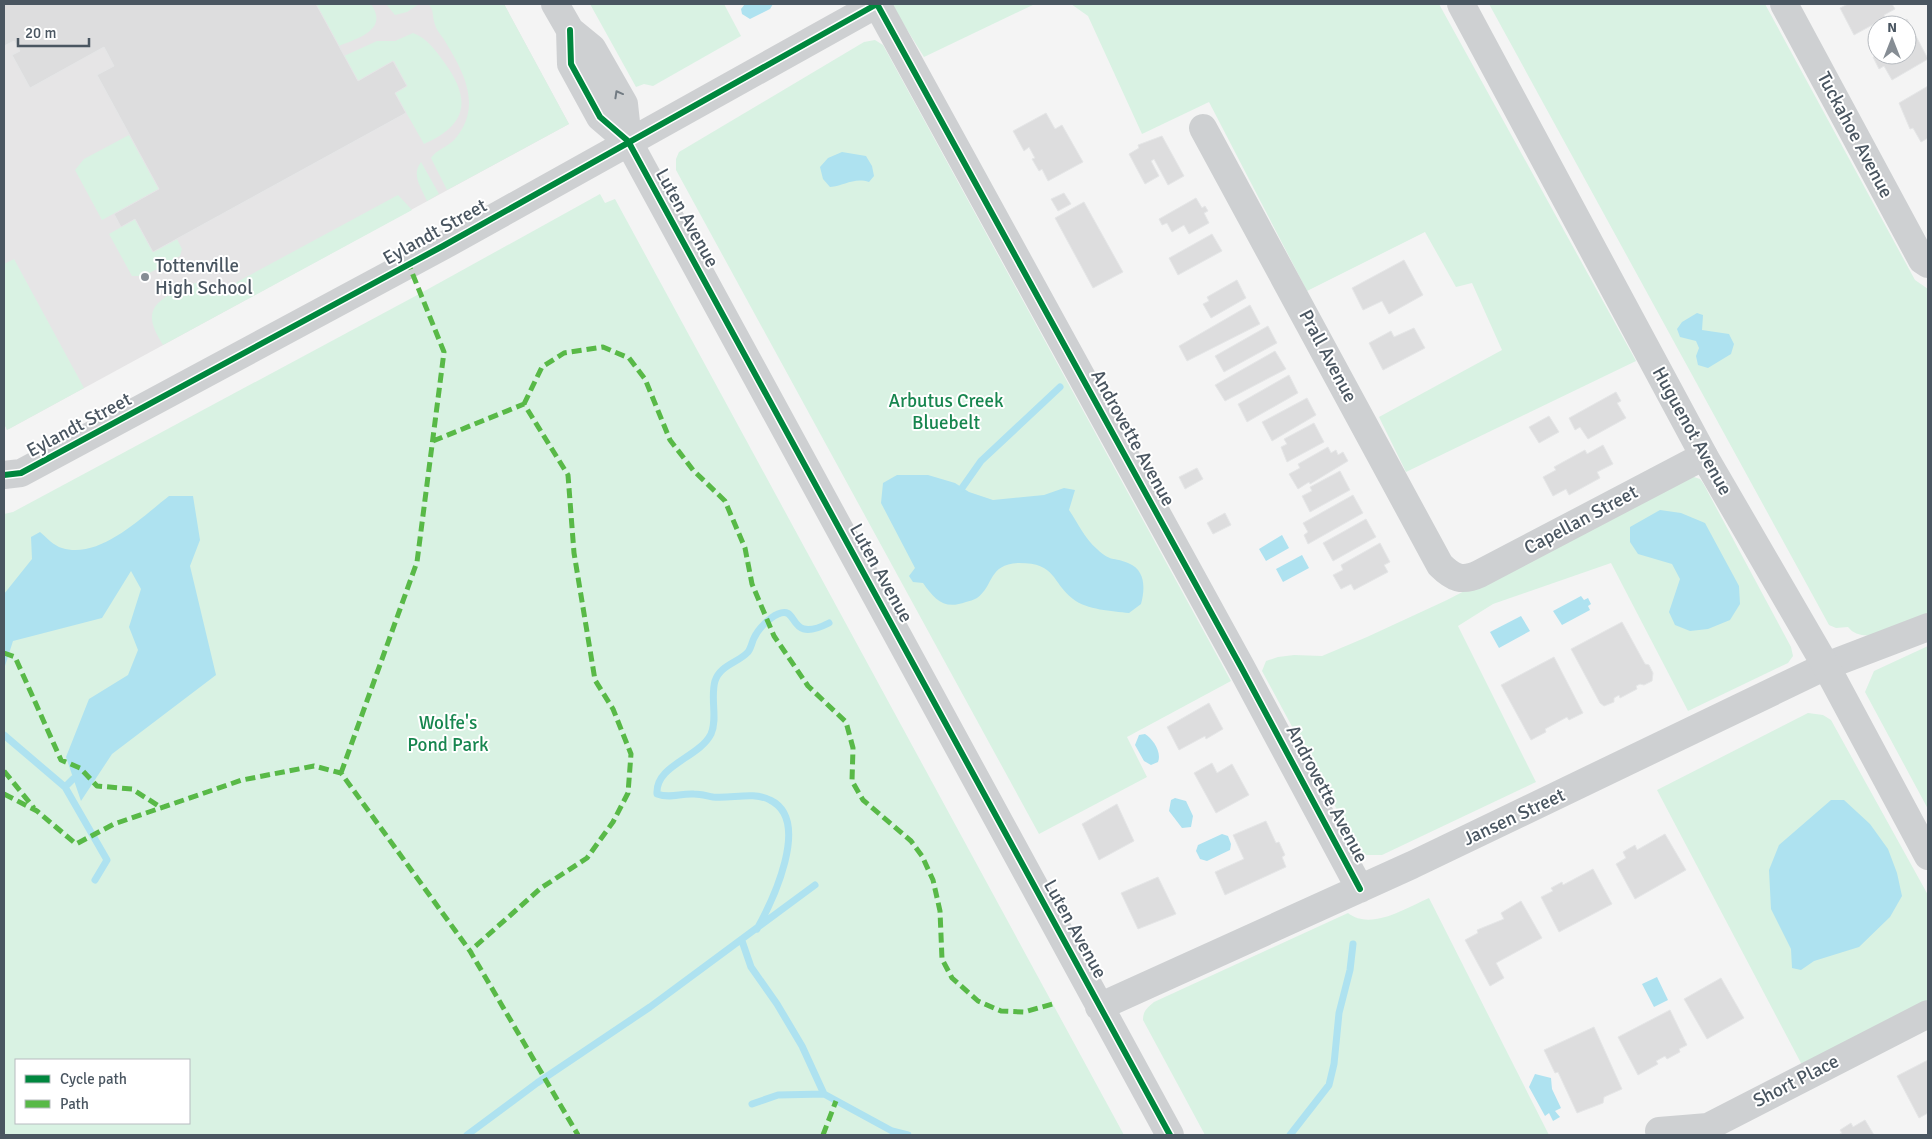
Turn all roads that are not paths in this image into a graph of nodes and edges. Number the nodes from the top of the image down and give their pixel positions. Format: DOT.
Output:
graph roads {
  1 [pos="555,4"];
  2 [pos="877,4"];
  3 [pos="1460,4"];
  4 [pos="1784,4"];
  5 [pos="1203,128"];
  6 [pos="628,141"];
  7 [pos="1928,264"];
  8 [pos="1704,456"];
  9 [pos="4,475"];
  10 [pos="1457,579"];
  11 [pos="1928,627"];
  12 [pos="1826,666"];
  13 [pos="1928,856"];
  14 [pos="1360,889"];
  15 [pos="1099,1007"];
  16 [pos="1928,1014"];
  17 [pos="1659,1131"];
  18 [pos="1170,1135"];
  1 -- 6 [label="street, Luten Avenue"];
  2 -- 6 [label="street, Eylandt Street"];
  2 -- 14 [label="street, Androvette Avenue"];
  3 -- 8 [label="street, Huguenot Avenue"];
  4 -- 7 [label="street, Tuckahoe Avenue"];
  5 -- 10 [label="street, Prall Avenue"];
  6 -- 9 [label="street, Eylandt Street"];
  6 -- 15 [label="street, Luten Avenue"];
  8 -- 10 [label="street, Capellan Street"];
  8 -- 12 [label="street, Huguenot Avenue"];
  11 -- 12 [label="street, Jansen Street"];
  12 -- 13 [label="street, Huguenot Avenue"];
  12 -- 14 [label="street, Jansen Street"];
  14 -- 15 [label="street, Jansen Street"];
  15 -- 18 [label="street, Luten Avenue"];
  16 -- 17 [label="street, Short Place"];
}
